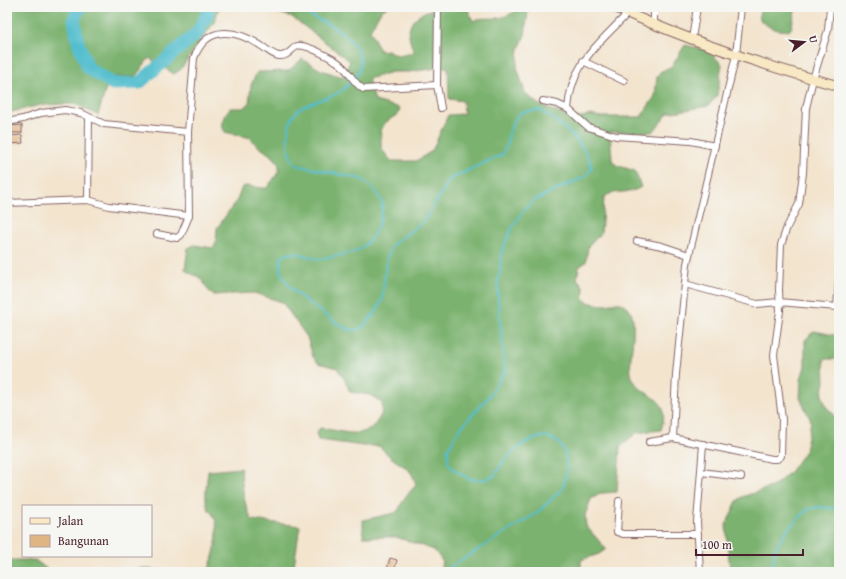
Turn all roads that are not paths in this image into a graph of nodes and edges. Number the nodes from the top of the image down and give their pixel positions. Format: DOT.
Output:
graph roads {
  1 [pos="438,7"];
  2 [pos="614,7"];
  3 [pos="654,7"];
  4 [pos="697,7"];
  5 [pos="740,7"];
  6 [pos="830,7"];
  7 [pos="627,14"];
  8 [pos="654,25"];
  9 [pos="692,39"];
  10 [pos="736,55"];
  11 [pos="583,61"];
  12 [pos="813,79"];
  13 [pos="624,81"];
  14 [pos="437,84"];
  15 [pos="839,86"];
  16 [pos="543,101"];
  17 [pos="441,108"];
  18 [pos="568,109"];
  19 [pos="89,118"];
  20 [pos="7,122"];
  21 [pos="188,132"];
  22 [pos="715,146"];
  23 [pos="88,200"];
  24 [pos="7,203"];
  25 [pos="189,216"];
  26 [pos="157,234"];
  27 [pos="637,241"];
  28 [pos="689,255"];
  29 [pos="839,279"];
  30 [pos="685,284"];
  31 [pos="779,302"];
  32 [pos="838,307"];
  33 [pos="673,438"];
  34 [pos="649,442"];
  35 [pos="703,444"];
  36 [pos="701,472"];
  37 [pos="740,477"];
  38 [pos="619,501"];
  39 [pos="698,534"];
  40 [pos="700,572"];
  1 -- 14 [label="street"];
  2 -- 7 [label="main road"];
  3 -- 8 [label="street"];
  4 -- 9 [label="street"];
  5 -- 10 [label="street"];
  6 -- 12 [label="street"];
  7 -- 8 [label="main road"];
  7 -- 11 [label="street"];
  8 -- 9 [label="main road"];
  9 -- 10 [label="main road"];
  10 -- 12 [label="main road"];
  10 -- 22 [label="street"];
  11 -- 13 [label="street"];
  11 -- 18 [label="street"];
  12 -- 15 [label="main road"];
  12 -- 31 [label="street"];
  14 -- 17 [label="street"];
  14 -- 21 [label="street"];
  16 -- 18 [label="street"];
  18 -- 22 [label="street"];
  19 -- 20 [label="street"];
  19 -- 21 [label="street"];
  19 -- 23 [label="street"];
  21 -- 25 [label="street"];
  22 -- 28 [label="street"];
  23 -- 24 [label="street"];
  23 -- 25 [label="street"];
  25 -- 26 [label="street"];
  27 -- 28 [label="street"];
  28 -- 30 [label="street"];
  29 -- 32 [label="street"];
  30 -- 31 [label="street"];
  30 -- 33 [label="street"];
  31 -- 32 [label="street"];
  31 -- 35 [label="street"];
  33 -- 34 [label="street"];
  33 -- 35 [label="street"];
  35 -- 36 [label="street"];
  36 -- 37 [label="street"];
  36 -- 39 [label="street"];
  38 -- 39 [label="street"];
  39 -- 40 [label="street"];
}
